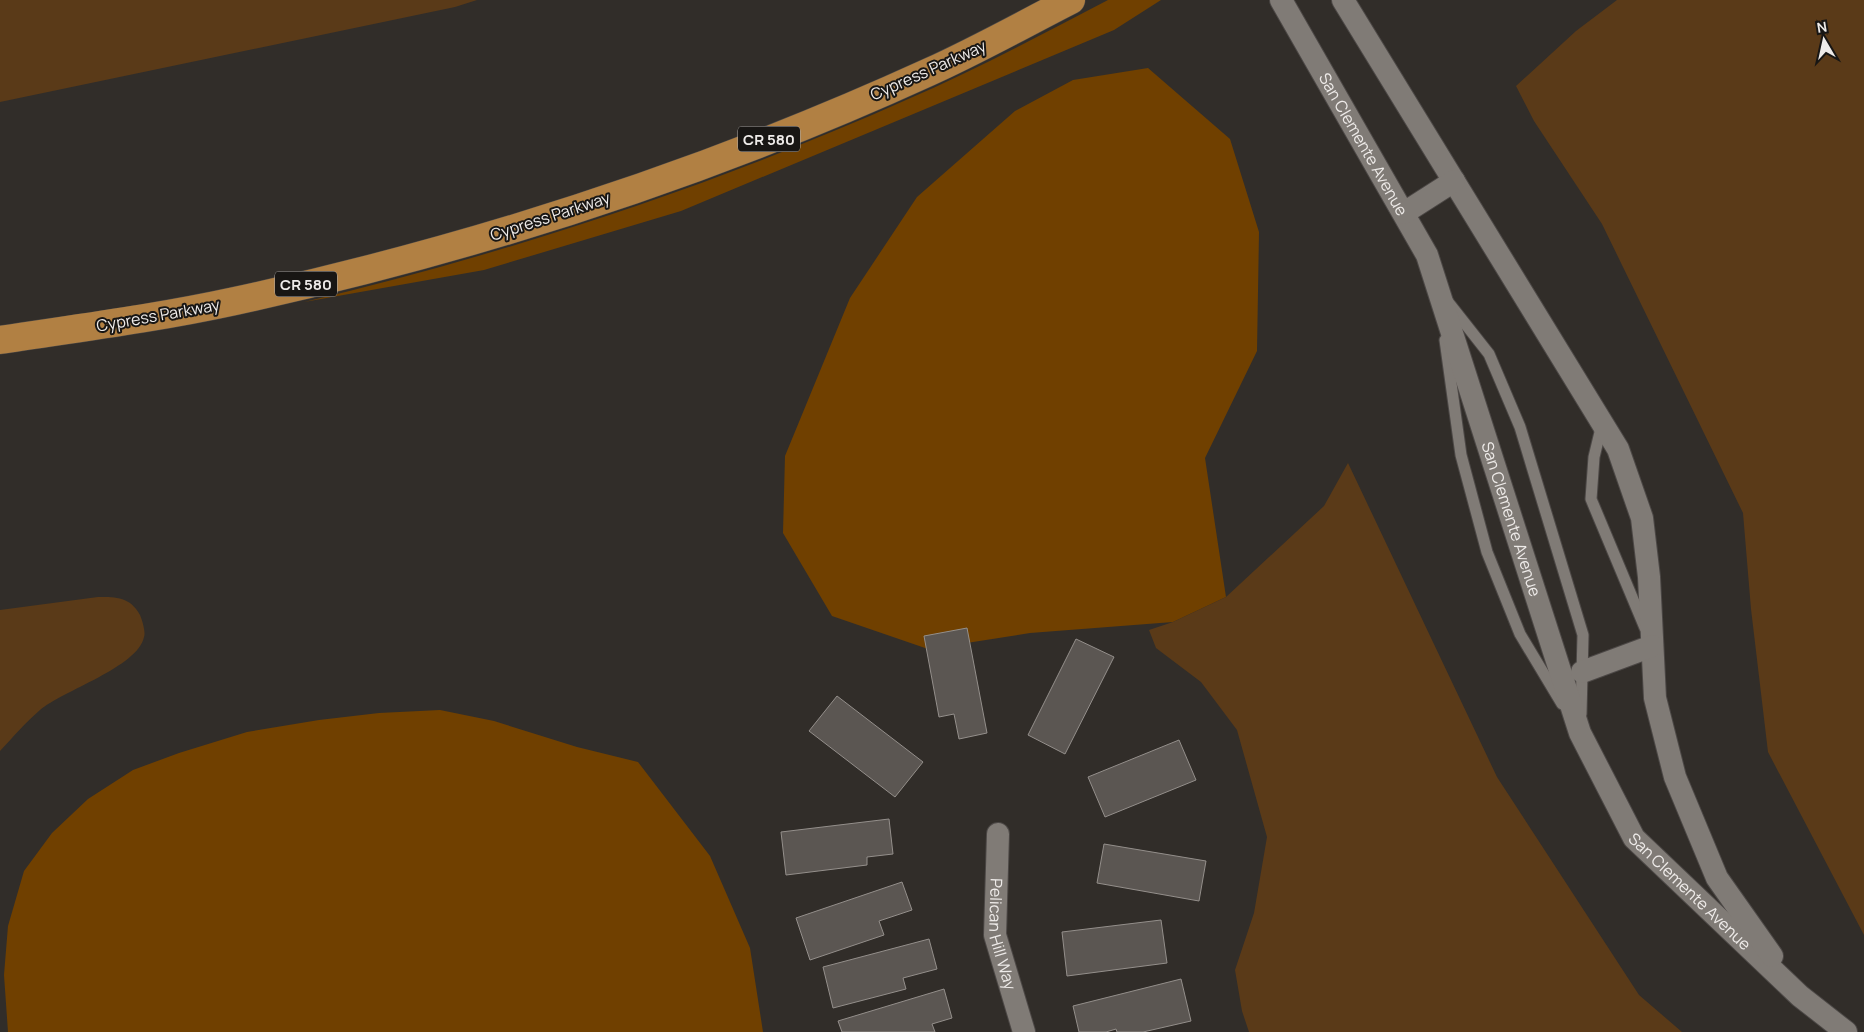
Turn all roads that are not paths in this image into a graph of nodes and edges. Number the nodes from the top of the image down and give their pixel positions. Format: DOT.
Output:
graph roads {
  1 [pos="1071,0"];
  2 [pos="1281,0"];
  3 [pos="1343,0"];
  4 [pos="1454,181"];
  5 [pos="1404,214"];
  6 [pos="1438,289"];
  7 [pos="0,340"];
  8 [pos="1602,423"];
  9 [pos="1652,646"];
  10 [pos="1582,672"];
  11 [pos="1580,733"];
  12 [pos="998,834"];
  13 [pos="1800,996"];
  14 [pos="1024,1032"];
  15 [pos="1846,1032"];
  1 -- 7 [label="main road, Cypress Parkway / CR 580"];
  2 -- 5 [label="street, San Clemente Avenue"];
  3 -- 4 [label="street, San Clemente Avenue"];
  4 -- 5 [label="street"];
  4 -- 8 [label="street, San Clemente Avenue"];
  5 -- 6 [label="street, San Clemente Avenue"];
  6 -- 10 [label="lane"];
  6 -- 11 [label="street, San Clemente Avenue"];
  6 -- 11 [label="lane"];
  8 -- 9 [label="street, San Clemente Avenue"];
  8 -- 9 [label="lane"];
  9 -- 10 [label="street"];
  9 -- 13 [label="street, San Clemente Avenue"];
  10 -- 11 [label="lane"];
  11 -- 13 [label="street, San Clemente Avenue"];
  12 -- 14 [label="street, Pelican Hill Way"];
  13 -- 15 [label="street, San Clemente Avenue"];
}
